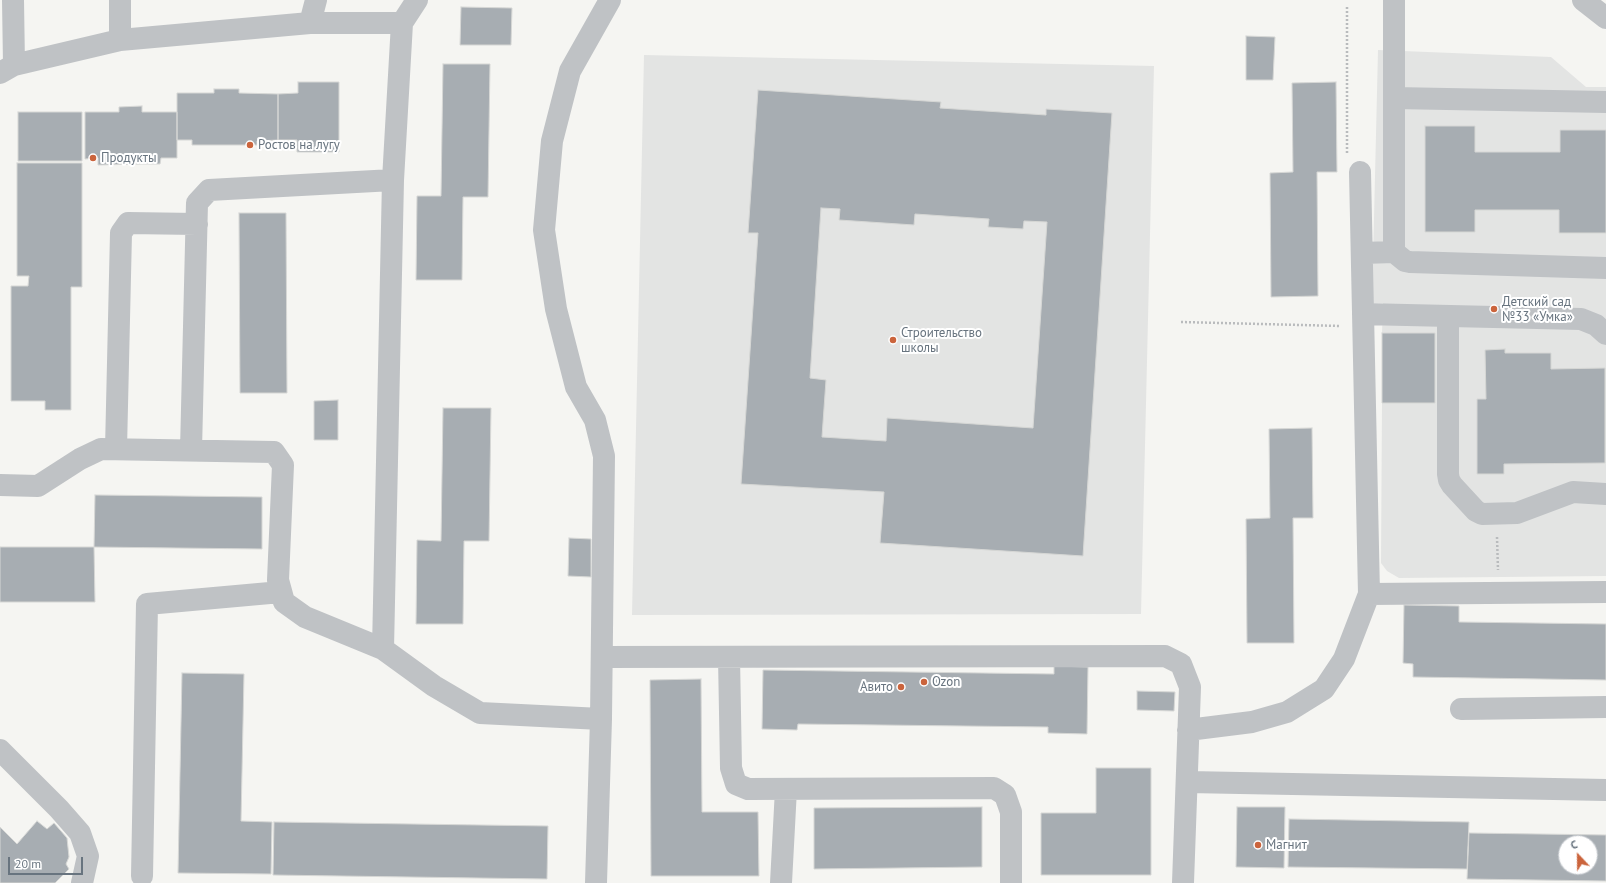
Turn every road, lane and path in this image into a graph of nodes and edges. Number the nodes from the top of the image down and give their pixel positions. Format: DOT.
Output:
graph roads {
  1 [pos="14,0"];
  2 [pos="120,0"];
  3 [pos="316,0"];
  4 [pos="417,0"];
  5 [pos="610,0"];
  6 [pos="1394,0"];
  7 [pos="1583,0"];
  8 [pos="1347,7"];
  9 [pos="1606,18"];
  10 [pos="310,23"];
  11 [pos="402,23"];
  12 [pos="120,40"];
  13 [pos="7,69"];
  14 [pos="1394,98"];
  15 [pos="1606,102"];
  16 [pos="1360,172"];
  17 [pos="393,180"];
  18 [pos="197,224"];
  19 [pos="1362,252"];
  20 [pos="1394,252"];
  21 [pos="1606,268"];
  22 [pos="1448,316"];
  23 [pos="1363,320"];
  24 [pos="1181,322"];
  25 [pos="1606,334"];
  26 [pos="116,449"];
  27 [pos="191,450"];
  28 [pos="0,485"];
  29 [pos="1606,494"];
  30 [pos="1497,513"];
  31 [pos="281,592"];
  32 [pos="1606,592"];
  33 [pos="1498,593"];
  34 [pos="1370,594"];
  35 [pos="383,649"];
  36 [pos="602,657"];
  37 [pos="729,657"];
  38 [pos="1606,707"];
  39 [pos="1461,709"];
  40 [pos="601,719"];
  41 [pos="1188,730"];
  42 [pos="0,750"];
  43 [pos="1188,782"];
  44 [pos="786,789"];
  45 [pos="1606,790"];
  46 [pos="142,876"];
  47 [pos="82,883"];
  48 [pos="596,883"];
  49 [pos="781,883"];
  50 [pos="1011,883"];
  51 [pos="1183,883"];
  1 -- 13 [label="lane"];
  2 -- 12 [label="lane"];
  3 -- 10 [label="lane"];
  4 -- 11 [label="lane"];
  5 -- 36 [label="lane"];
  6 -- 14 [label="lane"];
  7 -- 9 [label="lane"];
  8 -- 16 [label="path"];
  10 -- 11 [label="lane"];
  10 -- 12 [label="lane"];
  11 -- 17 [label="lane"];
  12 -- 13 [label="lane"];
  14 -- 15 [label="lane"];
  14 -- 20 [label="lane"];
  16 -- 19 [label="lane"];
  17 -- 18 [label="lane"];
  17 -- 35 [label="lane"];
  18 -- 26 [label="lane"];
  18 -- 27 [label="lane"];
  19 -- 20 [label="lane"];
  19 -- 23 [label="lane"];
  20 -- 21 [label="lane"];
  22 -- 23 [label="lane"];
  22 -- 25 [label="lane"];
  22 -- 30 [label="lane"];
  23 -- 24 [label="path"];
  23 -- 34 [label="lane"];
  26 -- 27 [label="lane"];
  26 -- 28 [label="lane"];
  27 -- 31 [label="lane"];
  29 -- 30 [label="lane"];
  30 -- 33 [label="path"];
  31 -- 35 [label="lane"];
  31 -- 46 [label="lane"];
  32 -- 33 [label="lane"];
  33 -- 34 [label="lane"];
  34 -- 41 [label="lane"];
  35 -- 40 [label="lane"];
  36 -- 37 [label="lane"];
  36 -- 40 [label="lane"];
  37 -- 41 [label="lane"];
  37 -- 44 [label="lane"];
  38 -- 39 [label="lane"];
  40 -- 48 [label="lane"];
  41 -- 43 [label="lane"];
  42 -- 47 [label="lane"];
  43 -- 45 [label="lane"];
  43 -- 51 [label="lane"];
  44 -- 49 [label="lane"];
  44 -- 50 [label="lane"];
}
